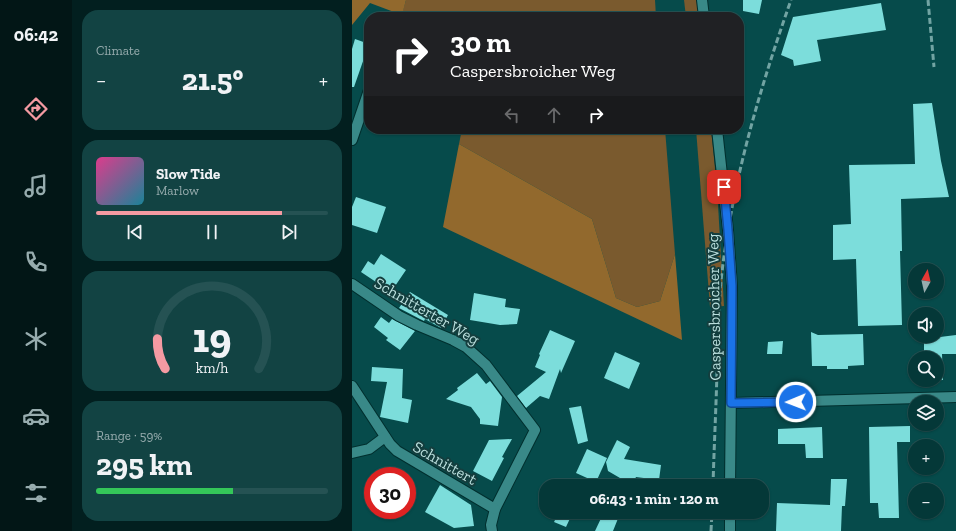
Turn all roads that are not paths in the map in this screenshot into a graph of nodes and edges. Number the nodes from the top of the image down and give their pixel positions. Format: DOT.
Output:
graph roads {
  1 [pos="702,0"];
  2 [pos="703,12"];
  3 [pos="364,105"];
  4 [pos="718,134"];
  5 [pos="352,140"];
  6 [pos="352,284"];
  7 [pos="352,386"];
  8 [pos="956,398"];
  9 [pos="731,403"];
  10 [pos="385,437"];
  11 [pos="352,453"];
  12 [pos="730,479"];
  13 [pos="495,509"];
  14 [pos="730,519"];
  15 [pos="492,531"];
  16 [pos="730,531"];
  1 -- 2 [label="street"];
  3 -- 5 [label="street"];
  4 -- 9 [label="street, Caspersbroicher Weg"];
  6 -- 13 [label="street, Schnitterter Weg"];
  7 -- 10 [label="street, Schnittert"];
  8 -- 9 [label="street"];
  9 -- 12 [label="street, Caspersbroicher Weg"];
  10 -- 11 [label="street"];
  10 -- 13 [label="street, Schnittert"];
  13 -- 15 [label="street, Schnitterter Weg"];
  14 -- 16 [label="street"];
}
